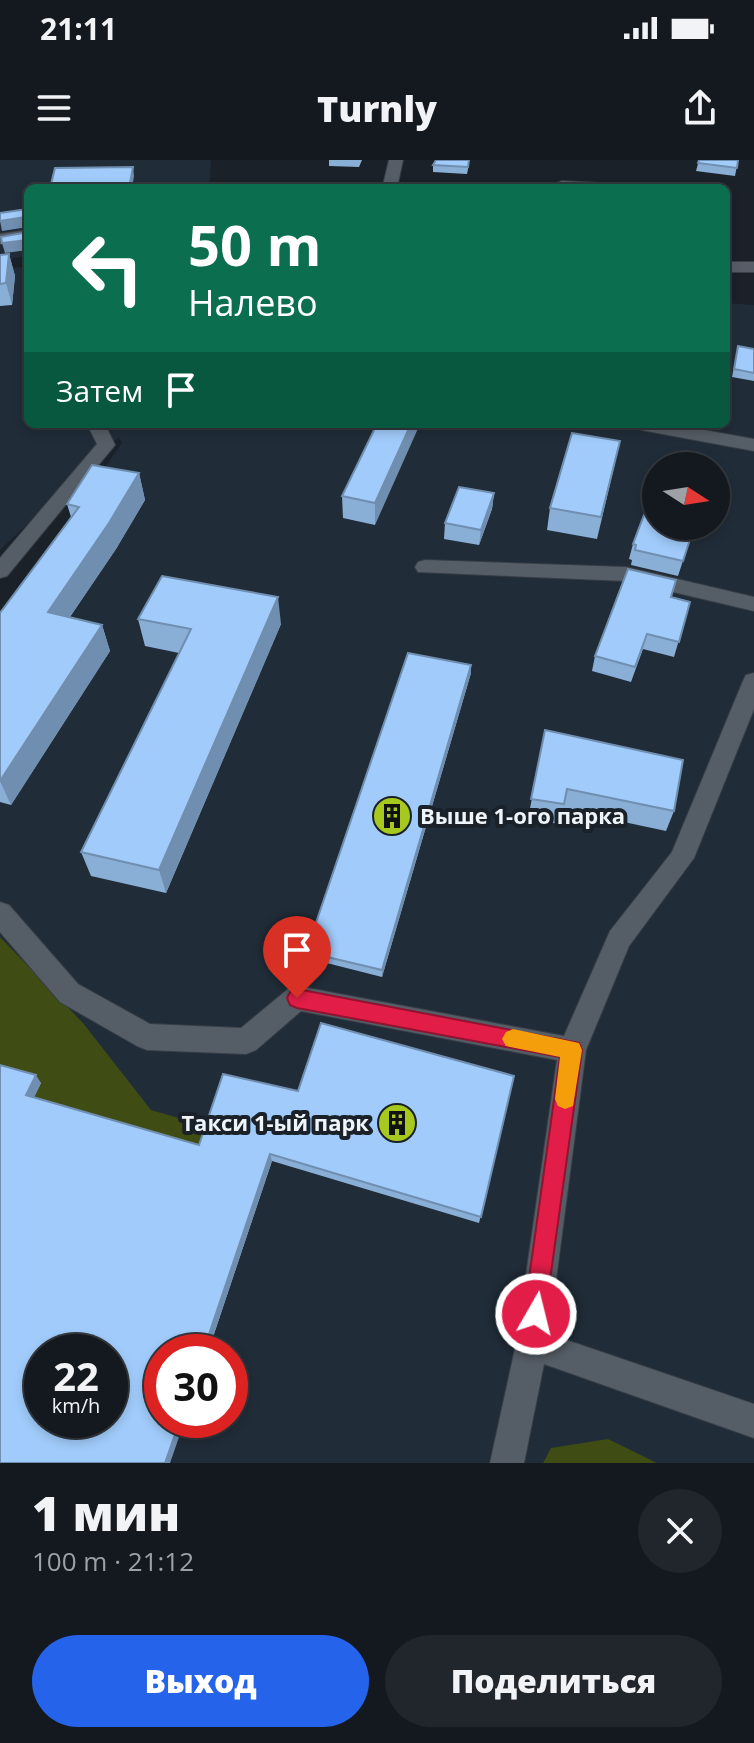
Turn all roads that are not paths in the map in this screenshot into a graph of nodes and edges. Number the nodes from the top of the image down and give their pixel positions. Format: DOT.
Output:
graph roads {
  1 [pos="396,160"];
  2 [pos="390,184"];
  3 [pos="24,235"];
  4 [pos="3,238"];
  5 [pos="24,247"];
  6 [pos="730,267"];
  7 [pos="754,267"];
  8 [pos="98,428"];
  9 [pos="663,428"];
  10 [pos="754,445"];
  11 [pos="425,567"];
  12 [pos="0,571"];
  13 [pos="754,604"];
  14 [pos="754,681"];
  15 [pos="0,913"];
  16 [pos="572,1050"];
  17 [pos="532,1344"];
  18 [pos="754,1421"];
  19 [pos="507,1463"];
  1 -- 2 [label="street"];
  3 -- 4 [label="street"];
  4 -- 5 [label="street"];
  6 -- 7 [label="street"];
  8 -- 12 [label="street"];
  9 -- 10 [label="street"];
  11 -- 13 [label="street"];
  14 -- 16 [label="street"];
  15 -- 16 [label="street"];
  16 -- 17 [label="street"];
  17 -- 18 [label="street"];
  17 -- 19 [label="street"];
}
